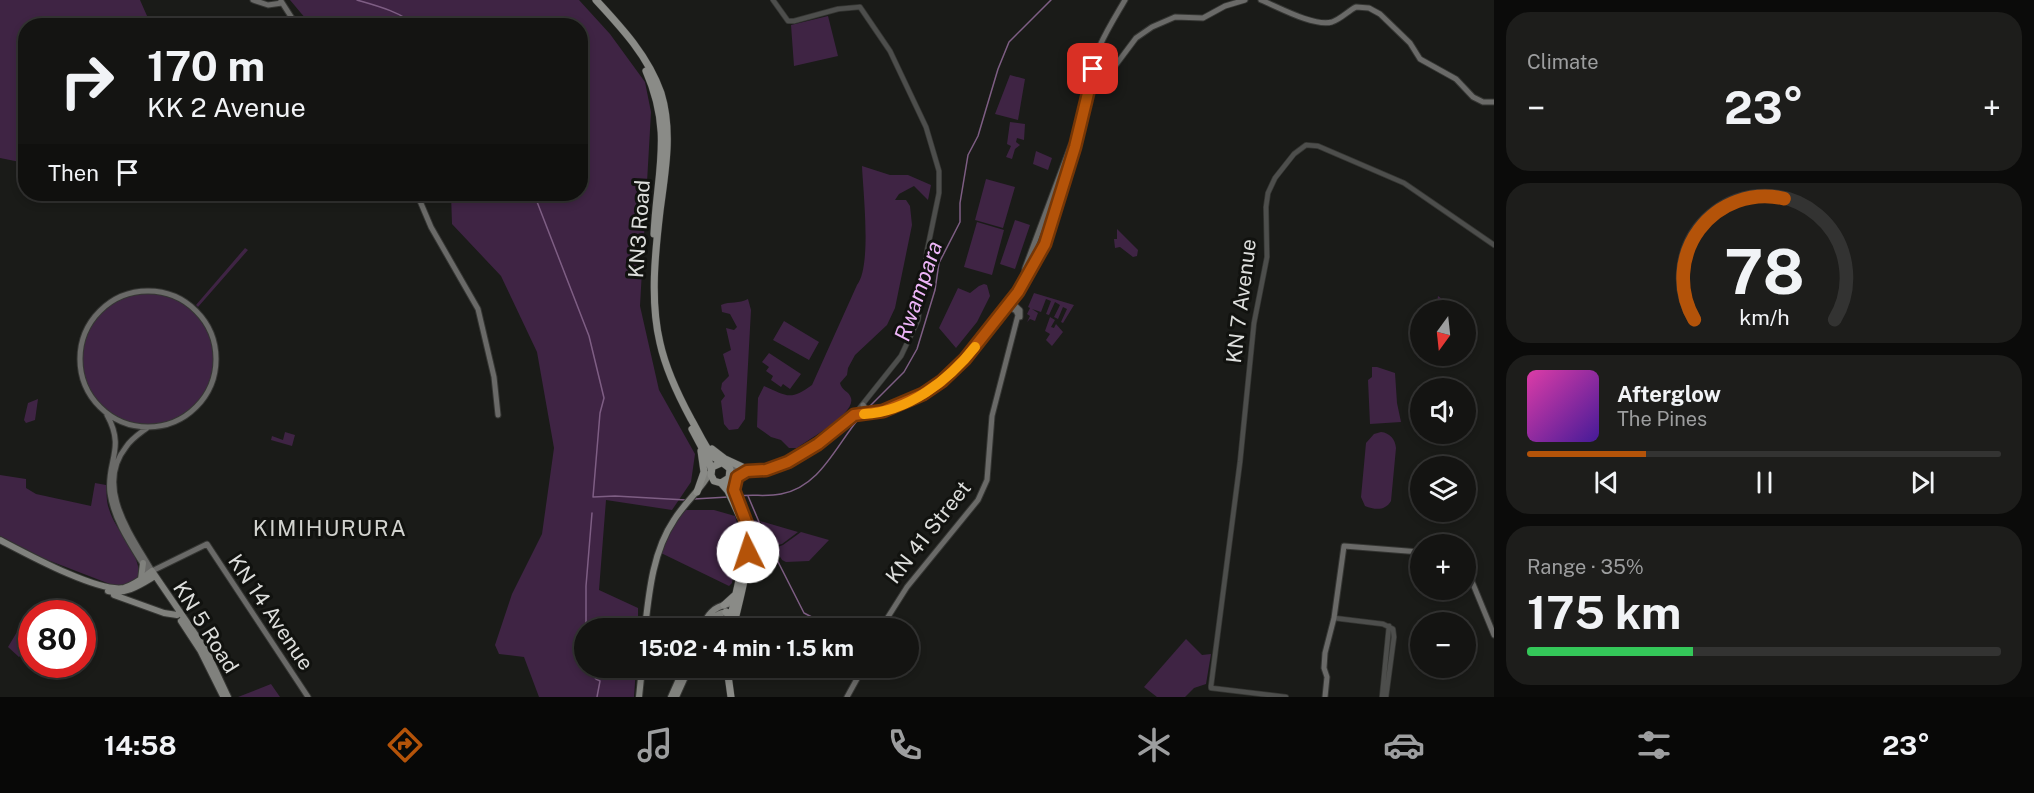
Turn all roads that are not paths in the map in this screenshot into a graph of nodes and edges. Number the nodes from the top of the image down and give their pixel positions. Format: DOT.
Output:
graph roads {
  1 [pos="252,0"];
  2 [pos="591,0"];
  3 [pos="596,0"];
  4 [pos="773,0"];
  5 [pos="1125,0"];
  6 [pos="1245,0"];
  7 [pos="1261,0"];
  8 [pos="281,1"];
  9 [pos="292,18"];
  10 [pos="1093,69"];
  11 [pos="1096,80"];
  12 [pos="1090,85"];
  13 [pos="1494,102"];
  14 [pos="1077,138"];
  15 [pos="656,199"];
  16 [pos="420,201"];
  17 [pos="648,202"];
  18 [pos="1494,245"];
  19 [pos="1024,282"];
  20 [pos="1009,303"];
  21 [pos="863,405"];
  22 [pos="106,414"];
  23 [pos="869,414"];
  24 [pos="498,415"];
  25 [pos="854,415"];
  26 [pos="147,427"];
  27 [pos="701,442"];
  28 [pos="721,463"];
  29 [pos="711,470"];
  30 [pos="746,471"];
  31 [pos="725,477"];
  32 [pos="704,486"];
  33 [pos="734,490"];
  34 [pos="697,492"];
  35 [pos="132,539"];
  36 [pos="0,542"];
  37 [pos="1410,551"];
  38 [pos="143,563"];
  39 [pos="152,575"];
  40 [pos="141,579"];
  41 [pos="108,591"];
  42 [pos="1476,591"];
  43 [pos="731,610"];
  44 [pos="177,615"];
  45 [pos="646,618"];
  46 [pos="708,618"];
  47 [pos="714,618"];
  48 [pos="731,618"];
  49 [pos="887,618"];
  50 [pos="1334,618"];
  51 [pos="1494,635"];
  52 [pos="641,678"];
  53 [pos="680,678"];
  54 [pos="685,678"];
  55 [pos="729,678"];
  56 [pos="732,678"];
  57 [pos="857,678"];
  58 [pos="226,697"];
  59 [pos="308,697"];
  60 [pos="639,697"];
  61 [pos="671,697"];
  62 [pos="676,697"];
  63 [pos="733,697"];
  64 [pos="847,697"];
  65 [pos="1286,697"];
  66 [pos="1324,697"];
  67 [pos="1384,697"];
  1 -- 8 [label="main road"];
  2 -- 15 [label="highway, KN3 Road"];
  3 -- 27 [label="highway"];
  4 -- 21 [label="street"];
  5 -- 10 [label="main road"];
  6 -- 11 [label="main road"];
  7 -- 13 [label="main road"];
  8 -- 9 [label="main road"];
  10 -- 11 [label="main road"];
  10 -- 12 [label="main road"];
  11 -- 12 [label="main road"];
  12 -- 14 [label="main road"];
  14 -- 19 [label="main road"];
  14 -- 19 [label="main road"];
  15 -- 17 [label="highway"];
  15 -- 27 [label="highway, KN3 Road"];
  16 -- 24 [label="main road"];
  18 -- 65 [label="street, KN 7 Avenue"];
  19 -- 20 [label="main road"];
  20 -- 23 [label="main road"];
  20 -- 49 [label="main road, KN 41 Street"];
  21 -- 23 [label="main road"];
  21 -- 25 [label="street"];
  22 -- 26 [label="main road"];
  22 -- 26 [label="main road"];
  22 -- 35 [label="main road"];
  23 -- 25 [label="main road"];
  25 -- 30 [label="main road"];
  26 -- 35 [label="main road"];
  27 -- 28 [label="highway"];
  27 -- 29 [label="highway, KN3 Road"];
  27 -- 30 [label="highway"];
  27 -- 34 [label="highway"];
  28 -- 29 [label="highway"];
  28 -- 31 [label="highway"];
  29 -- 31 [label="highway, KN3 Road"];
  29 -- 32 [label="main road"];
  30 -- 31 [label="main road"];
  30 -- 33 [label="highway"];
  31 -- 32 [label="main road"];
  31 -- 33 [label="highway"];
  31 -- 43 [label="highway"];
  32 -- 34 [label="main road"];
  33 -- 43 [label="highway"];
  34 -- 45 [label="main road"];
  35 -- 38 [label="main road"];
  35 -- 39 [label="main road"];
  36 -- 40 [label="main road, KN 5 Road"];
  36 -- 41 [label="main road, KN 5 Road"];
  37 -- 50 [label="main road"];
  38 -- 39 [label="main road"];
  38 -- 40 [label="main road"];
  39 -- 40 [label="main road, KN 5 Road"];
  39 -- 41 [label="main road, KN 5 Road"];
  39 -- 44 [label="main road, KN 5 Road"];
  39 -- 58 [label="main road, KN 5 Road"];
  39 -- 59 [label="main road, KN 14 Avenue"];
  41 -- 44 [label="main road"];
  42 -- 51 [label="main road"];
  43 -- 46 [label="main road"];
  43 -- 47 [label="main road"];
  43 -- 48 [label="highway"];
  44 -- 58 [label="main road, KN 5 Road"];
  50 -- 66 [label="main road"];
  50 -- 67 [label="street"];
  52 -- 60 [label="main road"];
  53 -- 61 [label="main road"];
  54 -- 62 [label="main road"];
  55 -- 63 [label="highway"];
  56 -- 63 [label="highway"];
  57 -- 64 [label="main road"];
}
